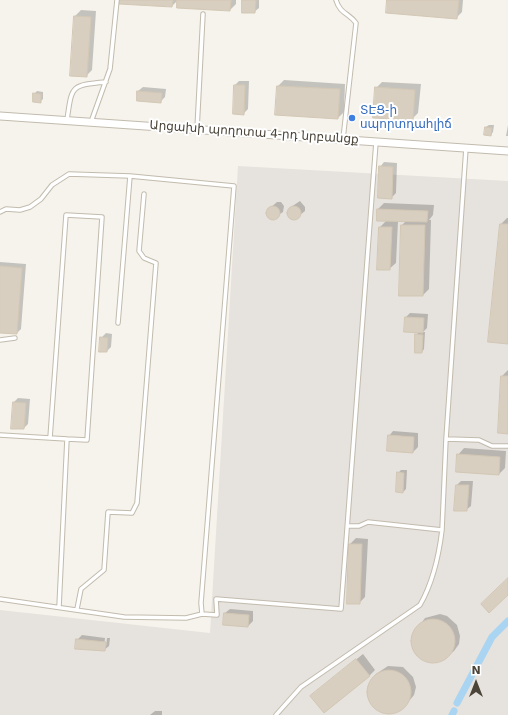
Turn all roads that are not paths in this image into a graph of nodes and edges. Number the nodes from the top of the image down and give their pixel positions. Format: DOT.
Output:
graph roads {
  1 [pos="117,0"];
  2 [pos="336,0"];
  3 [pos="203,14"];
  4 [pos="106,82"];
  5 [pos="0,116"];
  6 [pos="68,120"];
  7 [pos="91,122"];
  8 [pos="197,129"];
  9 [pos="344,139"];
  10 [pos="376,142"];
  11 [pos="466,148"];
  12 [pos="508,151"];
  13 [pos="130,176"];
  14 [pos="144,194"];
  15 [pos="0,212"];
  16 [pos="118,323"];
  17 [pos="15,338"];
  18 [pos="0,340"];
  19 [pos="0,435"];
  20 [pos="50,438"];
  21 [pos="68,439"];
  22 [pos="446,439"];
  23 [pos="508,446"];
  24 [pos="348,526"];
  25 [pos="442,530"];
  26 [pos="0,599"];
  27 [pos="59,607"];
  28 [pos="77,609"];
  29 [pos="202,614"];
  30 [pos="276,715"];
  1 -- 4 [label="lane"];
  2 -- 9 [label="lane"];
  3 -- 8 [label="lane"];
  4 -- 6 [label="lane"];
  4 -- 7 [label="lane"];
  5 -- 6 [label="street, Արցախի պողոտա 4-րդ նրբանցք"];
  6 -- 7 [label="street, Արցախի պողոտա 4-րդ նրբանցք"];
  7 -- 8 [label="street, Արցախի պողոտա 4-րդ նրբանցք"];
  8 -- 9 [label="street, Արցախի պողոտա 4-րդ նրբանցք"];
  9 -- 10 [label="street, Արցախի պողոտա 4-րդ նրբանցք"];
  10 -- 11 [label="street, Արցախի պողոտա 4-րդ նրբանցք"];
  10 -- 24 [label="lane"];
  11 -- 12 [label="street, Արցախի պողոտա 4-րդ նրբանցք"];
  11 -- 22 [label="lane"];
  13 -- 15 [label="lane"];
  13 -- 16 [label="lane"];
  13 -- 29 [label="lane"];
  14 -- 28 [label="lane"];
  17 -- 18 [label="lane"];
  19 -- 20 [label="lane"];
  20 -- 21 [label="lane"];
  20 -- 21 [label="lane"];
  21 -- 27 [label="lane"];
  22 -- 23 [label="lane"];
  22 -- 25 [label="lane"];
  24 -- 25 [label="lane"];
  24 -- 29 [label="lane"];
  25 -- 30 [label="lane"];
  26 -- 27 [label="lane"];
  27 -- 28 [label="lane"];
  28 -- 29 [label="lane"];
}
